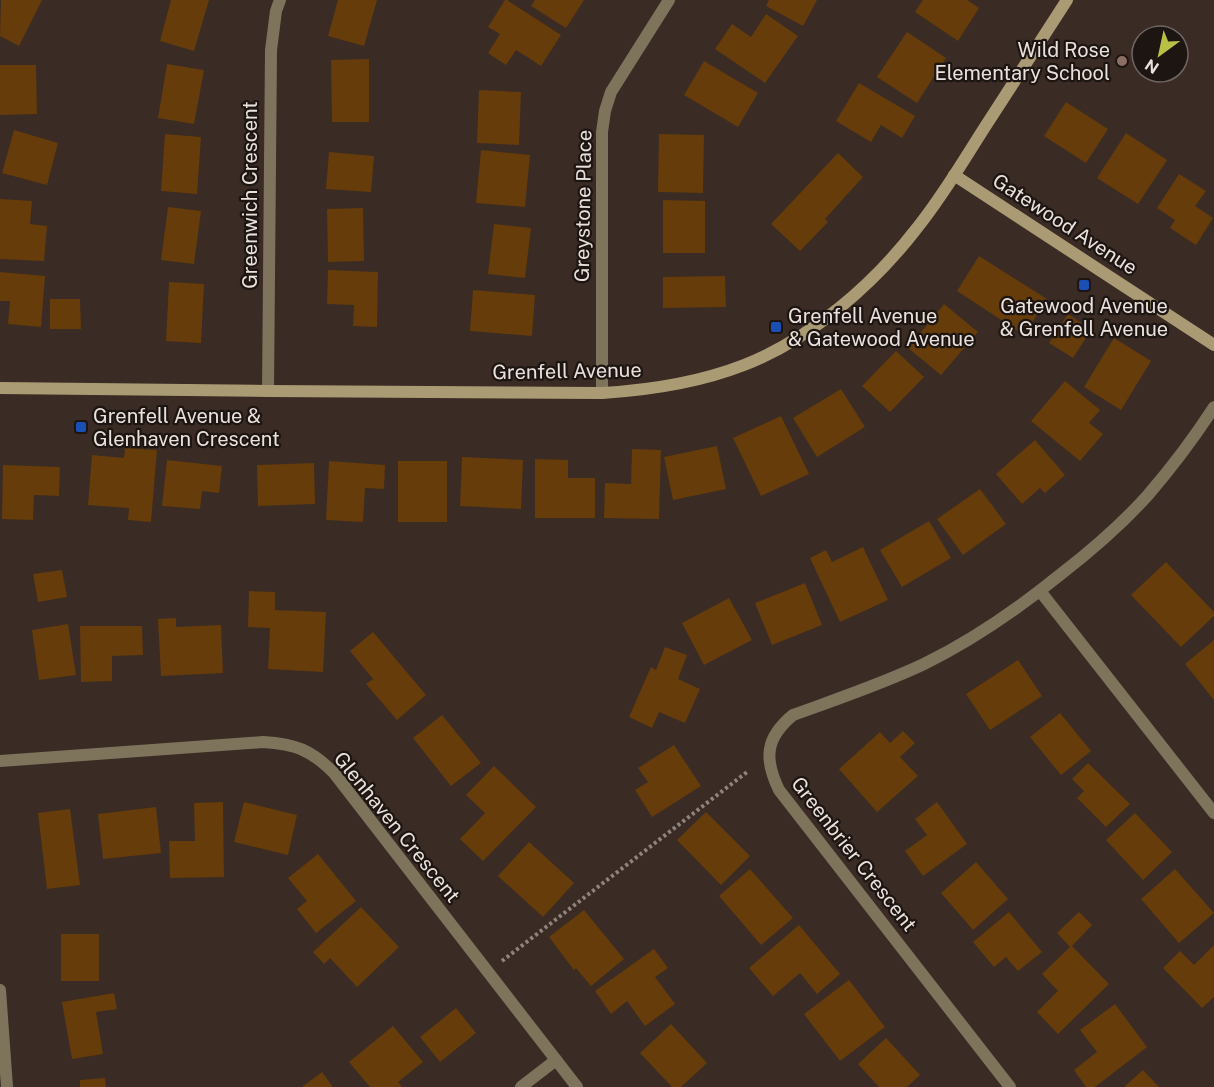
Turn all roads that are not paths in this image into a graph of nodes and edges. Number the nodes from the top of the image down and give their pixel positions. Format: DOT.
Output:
graph roads {
  1 [pos="280,0"];
  2 [pos="669,0"];
  3 [pos="1067,0"];
  4 [pos="954,176"];
  5 [pos="1214,345"];
  6 [pos="0,388"];
  7 [pos="268,391"];
  8 [pos="602,393"];
  9 [pos="1214,407"];
  10 [pos="1040,591"];
  11 [pos="0,761"];
  12 [pos="1214,813"];
  13 [pos="0,990"];
  14 [pos="556,1060"];
  15 [pos="7,1087"];
  16 [pos="521,1087"];
  17 [pos="577,1087"];
  18 [pos="1010,1087"];
  1 -- 7 [label="street, Greenwich Crescent"];
  2 -- 8 [label="street, Greystone Place"];
  3 -- 4 [label="street, Grenfell Avenue"];
  4 -- 5 [label="street, Gatewood Avenue"];
  4 -- 8 [label="street, Grenfell Avenue"];
  6 -- 7 [label="street, Grenfell Avenue"];
  7 -- 8 [label="street, Grenfell Avenue"];
  9 -- 10 [label="street, Greenbrier Crescent"];
  10 -- 12 [label="street"];
  10 -- 18 [label="street, Greenbrier Crescent"];
  11 -- 14 [label="street, Glenhaven Crescent"];
  13 -- 15 [label="street"];
  14 -- 16 [label="street"];
  14 -- 17 [label="street, Glenhaven Crescent"];
}
